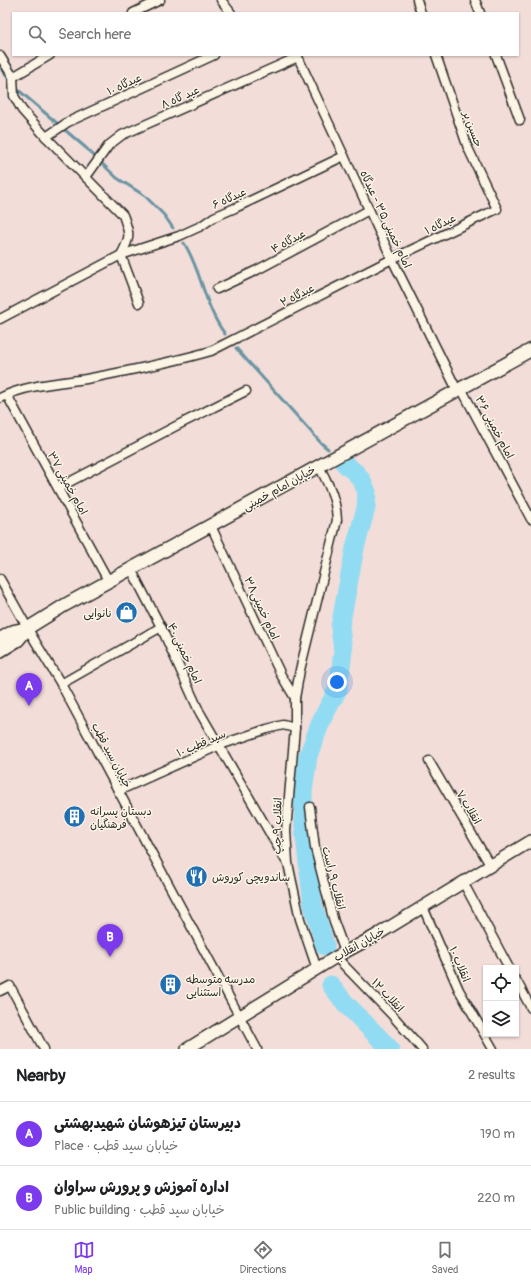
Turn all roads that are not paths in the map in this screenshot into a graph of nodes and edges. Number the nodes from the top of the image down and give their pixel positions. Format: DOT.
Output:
graph roads {
  1 [pos="160,0"];
  2 [pos="221,0"];
  3 [pos="416,0"];
  4 [pos="475,0"];
  5 [pos="135,12"];
  6 [pos="230,12"];
  7 [pos="421,12"];
  8 [pos="480,12"];
  9 [pos="0,56"];
  10 [pos="48,56"];
  11 [pos="212,56"];
  12 [pos="297,56"];
  13 [pos="436,56"];
  14 [pos="496,56"];
  15 [pos="13,77"];
  16 [pos="520,120"];
  17 [pos="46,137"];
  18 [pos="344,156"];
  19 [pos="86,177"];
  20 [pos="497,209"];
  21 [pos="369,210"];
  22 [pos="122,255"];
  23 [pos="392,259"];
  24 [pos="217,289"];
  25 [pos="139,302"];
  26 [pos="0,319"];
  27 [pos="531,350"];
  28 [pos="459,389"];
  29 [pos="246,391"];
  30 [pos="4,396"];
  31 [pos="319,466"];
  32 [pos="58,488"];
  33 [pos="531,519"];
  34 [pos="211,526"];
  35 [pos="131,569"];
  36 [pos="0,579"];
  37 [pos="109,582"];
  38 [pos="161,627"];
  39 [pos="28,628"];
  40 [pos="0,639"];
  41 [pos="0,651"];
  42 [pos="61,684"];
  43 [pos="295,698"];
  44 [pos="294,728"];
  45 [pos="220,746"];
  46 [pos="429,761"];
  47 [pos="118,792"];
  48 [pos="310,807"];
  49 [pos="531,840"];
  50 [pos="288,863"];
  51 [pos="490,865"];
  52 [pos="463,882"];
  53 [pos="423,906"];
  54 [pos="340,955"];
  55 [pos="507,965"];
  56 [pos="317,969"];
  57 [pos="519,986"];
  58 [pos="0,991"];
  59 [pos="531,1008"];
  60 [pos="240,1016"];
  61 [pos="44,1049"];
  62 [pos="187,1049"];
  63 [pos="257,1049"];
  64 [pos="422,1049"];
  65 [pos="493,1049"];
  1 -- 5 [label="street"];
  2 -- 6 [label="street"];
  3 -- 7 [label="street"];
  4 -- 8 [label="street"];
  9 -- 15 [label="street"];
  10 -- 15 [label="street"];
  11 -- 17 [label="street, عیدگاه ۱۰"];
  12 -- 18 [label="street, امام خمینی ۳۵ - عیدگاه"];
  12 -- 19 [label="street, عید گاه ۸"];
  13 -- 20 [label="street, حسین بر"];
  14 -- 16 [label="street"];
  15 -- 17 [label="street"];
  17 -- 19 [label="street"];
  18 -- 21 [label="street, امام خمینی ۳۵ - عیدگاه"];
  18 -- 22 [label="street, عیدگاه ۶"];
  19 -- 22 [label="street"];
  20 -- 23 [label="street, عیدگاه ۱"];
  21 -- 23 [label="street, امام خمینی ۳۵ - عیدگاه"];
  21 -- 24 [label="street, عیدگاه ۴"];
  22 -- 25 [label="street"];
  22 -- 26 [label="street, عیدگاه ۶"];
  23 -- 28 [label="street, امام خمینی ۳۵ - عیدگاه"];
  23 -- 30 [label="street, عیدگاه ۲"];
  27 -- 28 [label="main road, خیابان امام خمینی"];
  28 -- 31 [label="main road, خیابان امام خمینی"];
  28 -- 33 [label="street, امام خمینی ۳۶"];
  29 -- 32 [label="street"];
  30 -- 32 [label="street, امام خمینی ۳۷"];
  31 -- 34 [label="main road, خیابان امام خمینی"];
  31 -- 43 [label="street, انقلاب ۹ چپ"];
  32 -- 37 [label="street, امام خمینی ۳۷"];
  34 -- 35 [label="main road, خیابان امام خمینی"];
  34 -- 43 [label="street, امام خمینی۳۸"];
  35 -- 37 [label="main road, خیابان امام خمینی"];
  35 -- 38 [label="street, امام خمینی ۴۰"];
  36 -- 39 [label="street, خیابان سید قطب"];
  37 -- 39 [label="main road, خیابان امام خمینی"];
  38 -- 42 [label="street"];
  38 -- 45 [label="street, امام خمینی ۴۰"];
  39 -- 40 [label="main road, خیابان امام خمینی"];
  39 -- 41 [label="main road, خیابان امام خمینی"];
  39 -- 42 [label="street, خیابان سید قطب"];
  42 -- 47 [label="street, خیابان سید قطب"];
  43 -- 44 [label="street, انقلاب ۹ چپ"];
  44 -- 45 [label="street, سید قطب ۱۰"];
  44 -- 50 [label="street, انقلاب ۹ چپ"];
  45 -- 47 [label="street, سید قطب ۱۰"];
  45 -- 50 [label="street, امام خمینی ۴۰"];
  46 -- 51 [label="street, انقلاب ۷"];
  47 -- 60 [label="street, خیابان سید قطب"];
  48 -- 54 [label="street, انقلاب ۹ راست"];
  49 -- 51 [label="street, خیابان انقلاب"];
  50 -- 56 [label="street, انقلاب ۹ چپ"];
  51 -- 52 [label="street, خیابان انقلاب"];
  52 -- 53 [label="street, خیابان انقلاب"];
  52 -- 55 [label="street"];
  53 -- 54 [label="street, خیابان انقلاب"];
  53 -- 65 [label="street, انقلاب ۱۰"];
  54 -- 56 [label="street, خیابان انقلاب"];
  54 -- 64 [label="street, انقلاب ۱۲"];
  56 -- 60 [label="street, خیابان انقلاب"];
  57 -- 59 [label="street"];
  58 -- 61 [label="street"];
  60 -- 62 [label="street, خیابان انقلاب"];
  60 -- 63 [label="street, خیابان سید قطب"];
}
